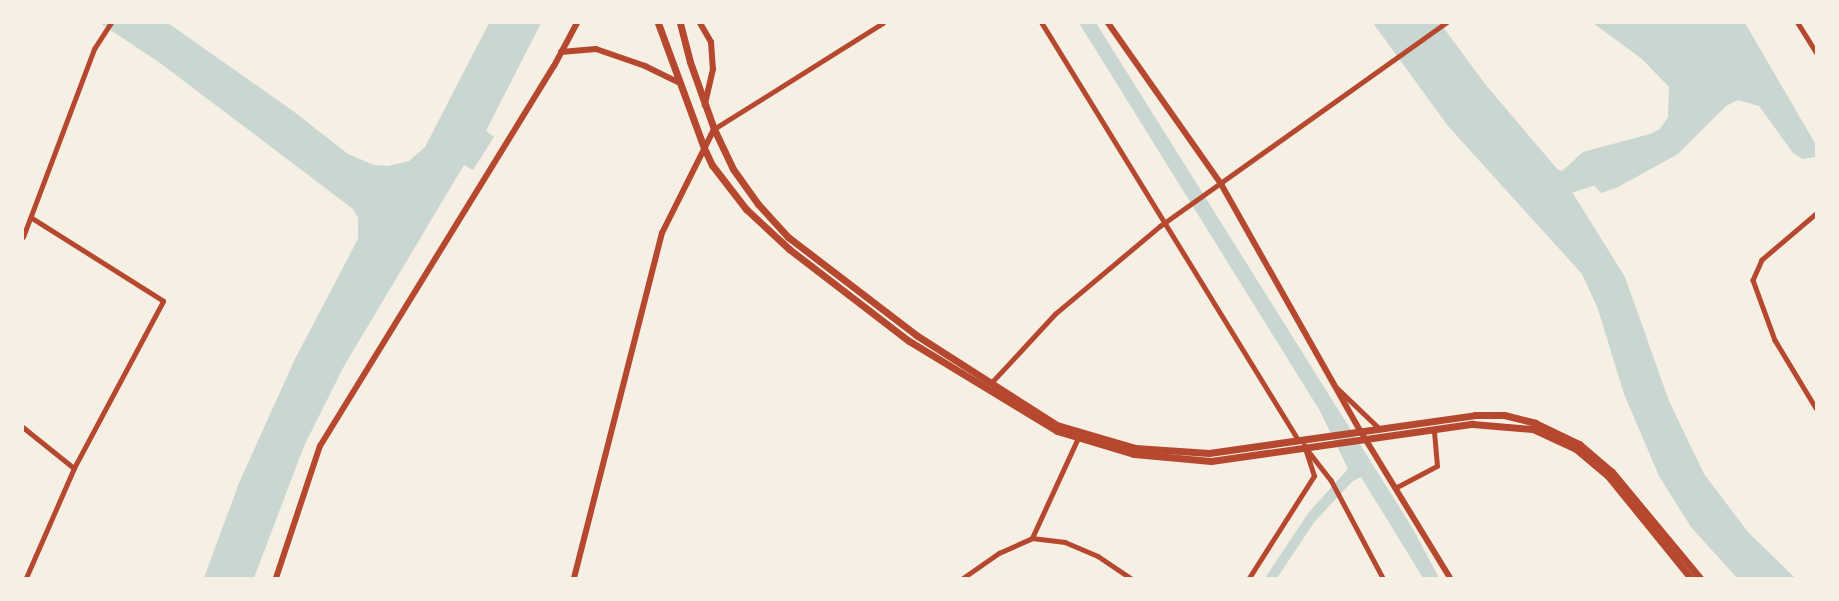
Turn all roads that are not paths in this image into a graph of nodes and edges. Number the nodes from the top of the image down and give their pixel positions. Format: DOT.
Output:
graph roads {
  1 [pos="577,23"];
  2 [pos="658,23"];
  3 [pos="680,23"];
  4 [pos="700,23"];
  5 [pos="883,23"];
  6 [pos="1042,23"];
  7 [pos="1108,23"];
  8 [pos="1798,23"];
  9 [pos="1444,24"];
  10 [pos="110,25"];
  11 [pos="561,52"];
  12 [pos="1816,52"];
  13 [pos="680,83"];
  14 [pos="705,105"];
  15 [pos="714,129"];
  16 [pos="704,148"];
  17 [pos="1221,184"];
  18 [pos="1816,214"];
  19 [pos="31,218"];
  20 [pos="1166,222"];
  21 [pos="23,237"];
  22 [pos="989,386"];
  23 [pos="1334,386"];
  24 [pos="1816,408"];
  25 [pos="23,427"];
  26 [pos="1380,429"];
  27 [pos="1434,430"];
  28 [pos="1371,434"];
  29 [pos="1079,435"];
  30 [pos="1298,440"];
  31 [pos="1321,441"];
  32 [pos="1306,448"];
  33 [pos="74,468"];
  34 [pos="1397,487"];
  35 [pos="1032,538"];
  36 [pos="26,578"];
  37 [pos="276,578"];
  38 [pos="575,578"];
  39 [pos="963,578"];
  40 [pos="1131,578"];
  41 [pos="1250,578"];
  42 [pos="1383,578"];
  43 [pos="1450,578"];
  44 [pos="1691,578"];
  45 [pos="1700,578"];
  1 -- 11 [label="street"];
  2 -- 13 [label="main road"];
  3 -- 14 [label="main road"];
  4 -- 14 [label="street"];
  5 -- 15 [label="street"];
  6 -- 20 [label="street"];
  7 -- 17 [label="street"];
  8 -- 12 [label="street"];
  9 -- 17 [label="street"];
  10 -- 19 [label="street"];
  11 -- 13 [label="street"];
  11 -- 37 [label="street"];
  13 -- 16 [label="main road"];
  14 -- 15 [label="main road"];
  15 -- 16 [label="street"];
  15 -- 22 [label="main road"];
  16 -- 22 [label="main road"];
  16 -- 38 [label="street"];
  17 -- 20 [label="street"];
  17 -- 23 [label="street"];
  18 -- 24 [label="street"];
  19 -- 21 [label="street"];
  19 -- 33 [label="street"];
  20 -- 22 [label="street"];
  20 -- 30 [label="street"];
  22 -- 29 [label="main road"];
  23 -- 26 [label="street"];
  23 -- 34 [label="street"];
  25 -- 33 [label="street"];
  26 -- 28 [label="main road"];
  26 -- 45 [label="main road"];
  27 -- 28 [label="main road"];
  27 -- 34 [label="street"];
  27 -- 44 [label="main road"];
  28 -- 31 [label="main road"];
  29 -- 30 [label="main road"];
  29 -- 32 [label="main road"];
  29 -- 35 [label="street"];
  30 -- 31 [label="main road"];
  30 -- 32 [label="street"];
  31 -- 32 [label="main road"];
  32 -- 41 [label="street"];
  32 -- 42 [label="street"];
  33 -- 36 [label="street"];
  34 -- 43 [label="street"];
  35 -- 39 [label="street"];
  35 -- 40 [label="street"];
}
